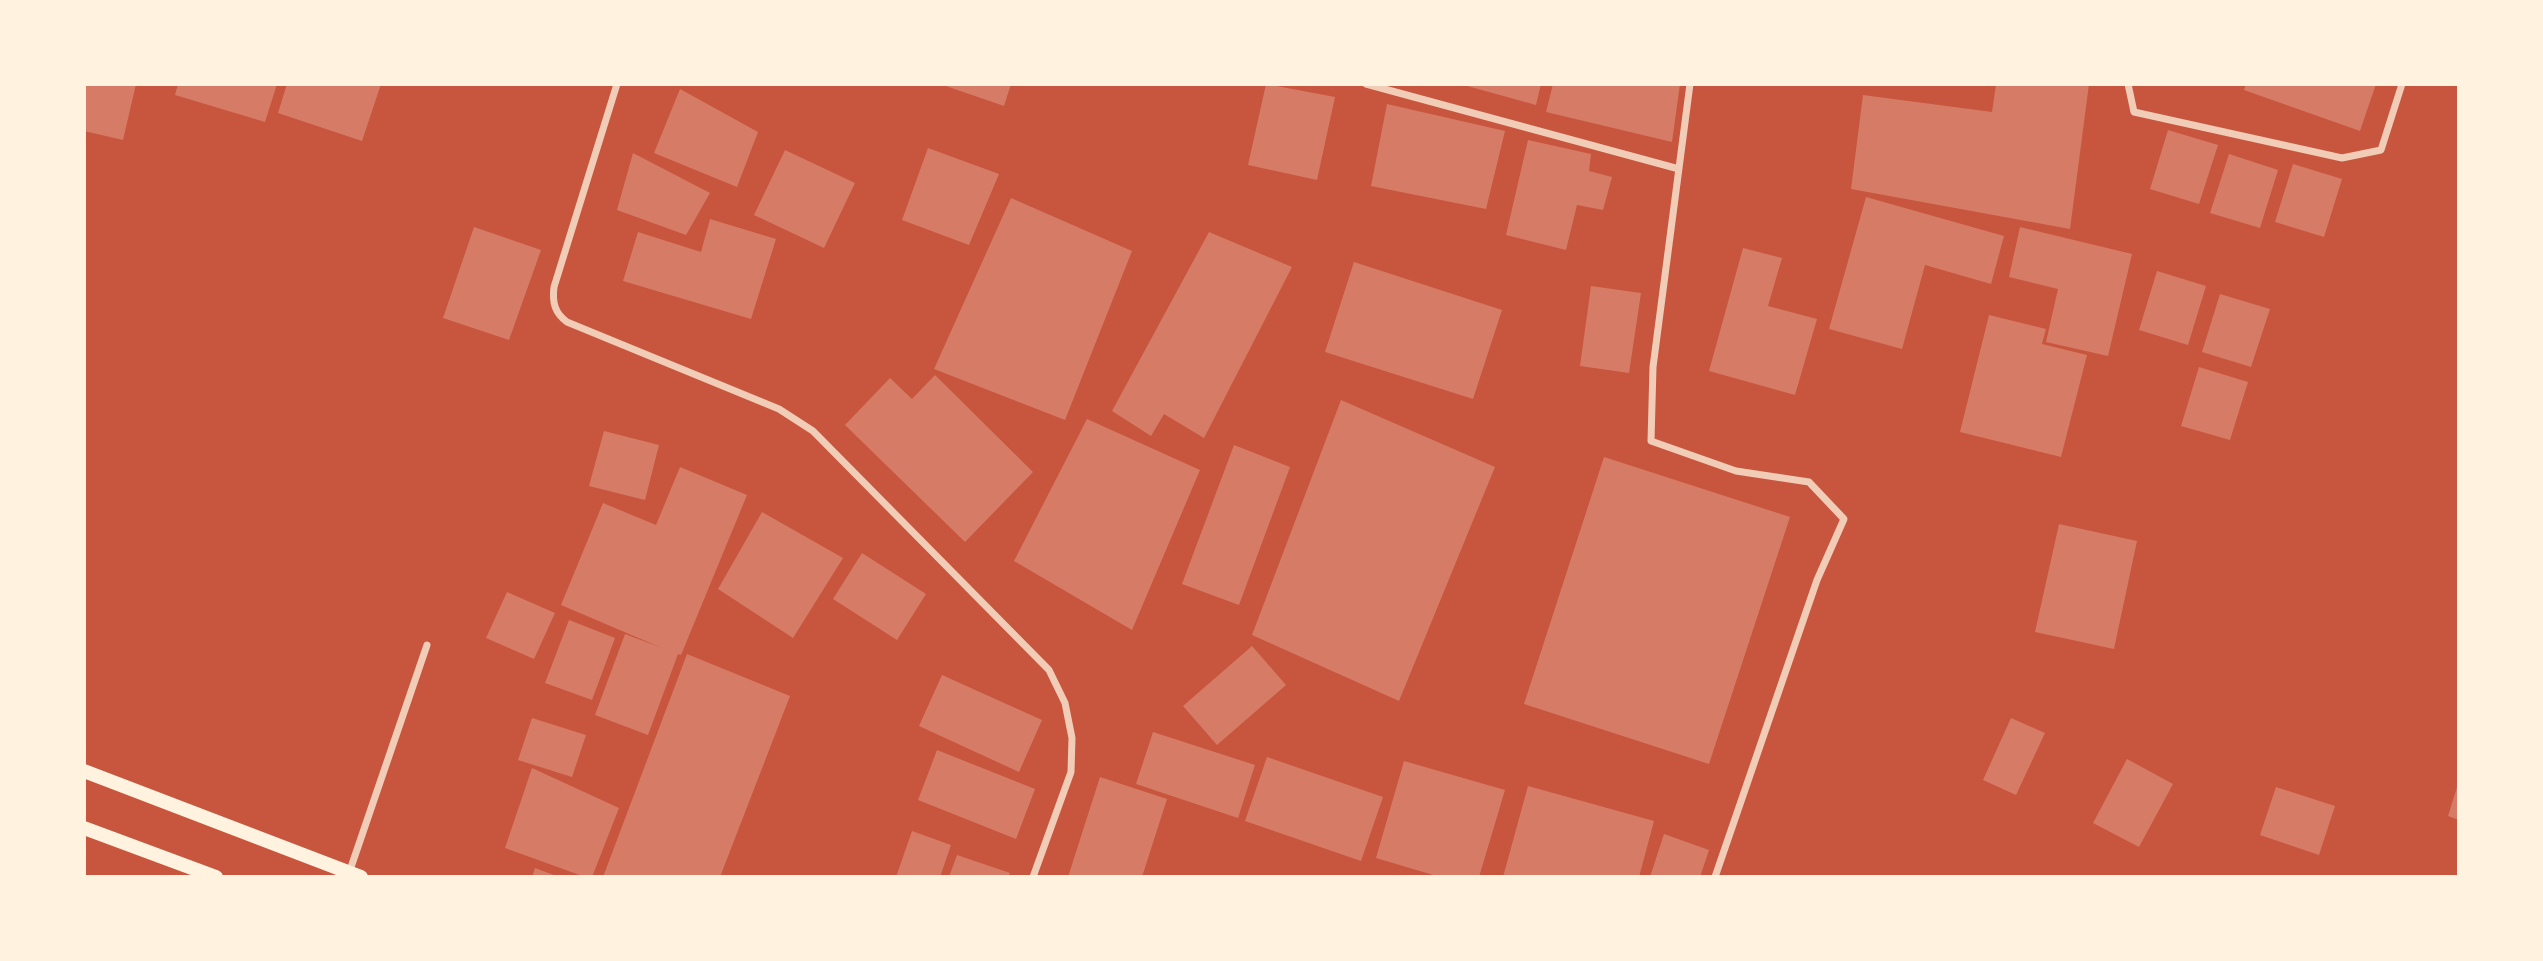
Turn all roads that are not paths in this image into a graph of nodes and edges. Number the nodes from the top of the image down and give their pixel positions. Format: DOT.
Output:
graph roads {
  1 [pos="617,84"];
  2 [pos="1366,84"];
  3 [pos="1690,84"];
  4 [pos="2128,84"];
  5 [pos="2402,84"];
  6 [pos="1679,169"];
  7 [pos="428,645"];
  8 [pos="84,771"];
  9 [pos="84,828"];
  10 [pos="355,875"];
  11 [pos="216,877"];
  12 [pos="1033,877"];
  13 [pos="1715,877"];
  1 -- 12 [label="street"];
  2 -- 6 [label="street"];
  3 -- 6 [label="street"];
  4 -- 5 [label="street"];
  6 -- 13 [label="street"];
  7 -- 10 [label="street"];
  8 -- 10 [label="main road"];
  9 -- 11 [label="main road"];
}
